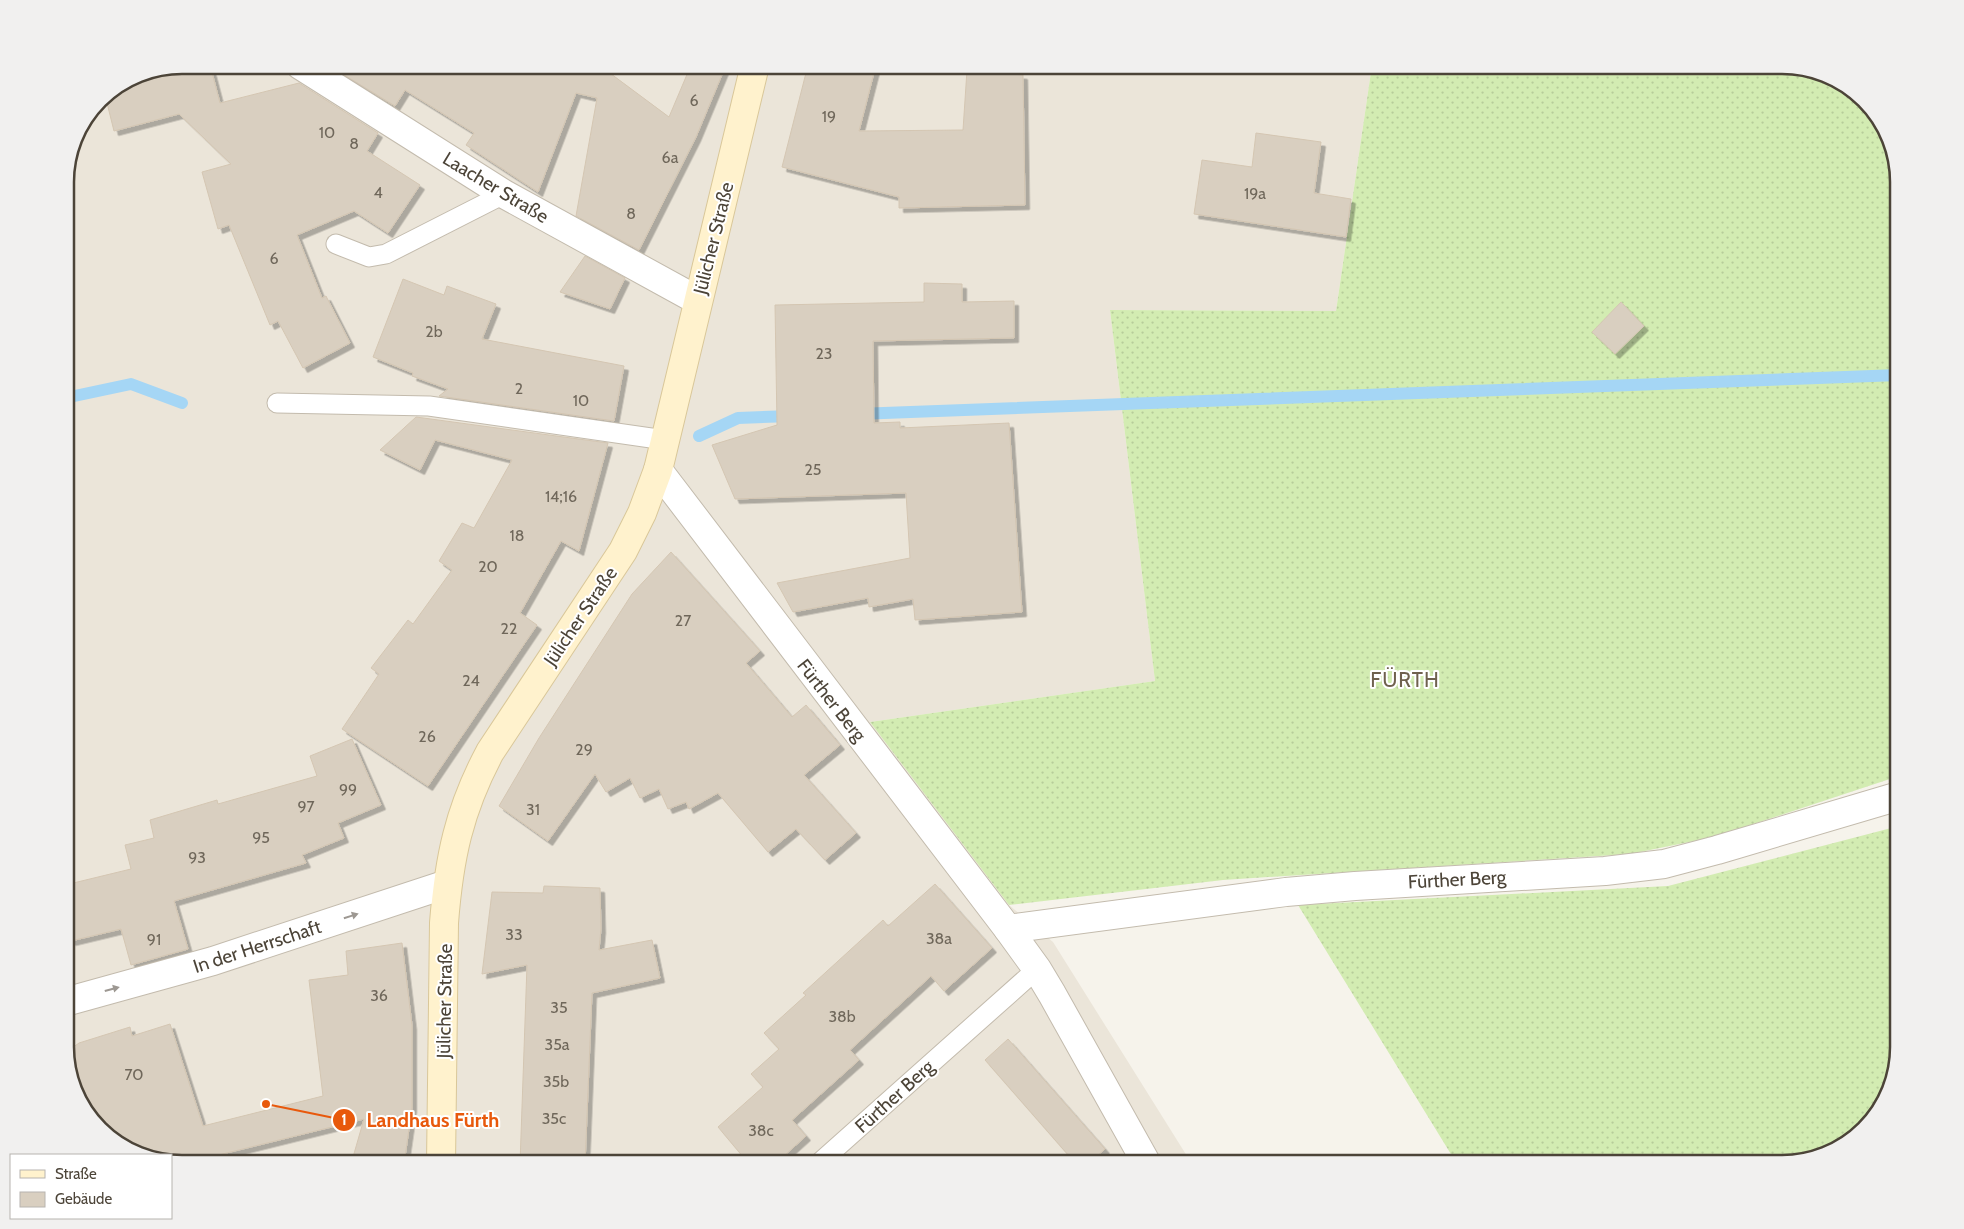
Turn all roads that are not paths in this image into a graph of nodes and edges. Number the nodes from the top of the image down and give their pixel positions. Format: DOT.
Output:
graph roads {
  1 [pos="314,74"];
  2 [pos="754,74"];
  3 [pos="504,194"];
  4 [pos="336,244"];
  5 [pos="697,300"];
  6 [pos="277,402"];
  7 [pos="665,440"];
  8 [pos="658,470"];
  9 [pos="1890,799"];
  10 [pos="447,884"];
  11 [pos="1008,930"];
  12 [pos="1037,969"];
  13 [pos="74,999"];
  14 [pos="441,1155"];
  15 [pos="828,1155"];
  16 [pos="1142,1155"];
  1 -- 3 [label="street, Laacher Straße"];
  2 -- 5 [label="street, Jülicher Straße"];
  3 -- 4 [label="lane"];
  3 -- 5 [label="street, Laacher Straße"];
  5 -- 7 [label="street, Jülicher Straße"];
  6 -- 7 [label="lane"];
  7 -- 8 [label="street, Jülicher Straße"];
  8 -- 10 [label="street, Jülicher Straße"];
  8 -- 11 [label="street, Fürther Berg"];
  9 -- 11 [label="street, Fürther Berg"];
  13 -- 10 [label="street, In der Herrschaft, one-way"];
  10 -- 14 [label="street, Jülicher Straße"];
  11 -- 12 [label="street, Fürther Berg"];
  12 -- 15 [label="lane, Fürther Berg"];
  12 -- 16 [label="street, Fürther Berg"];
}
